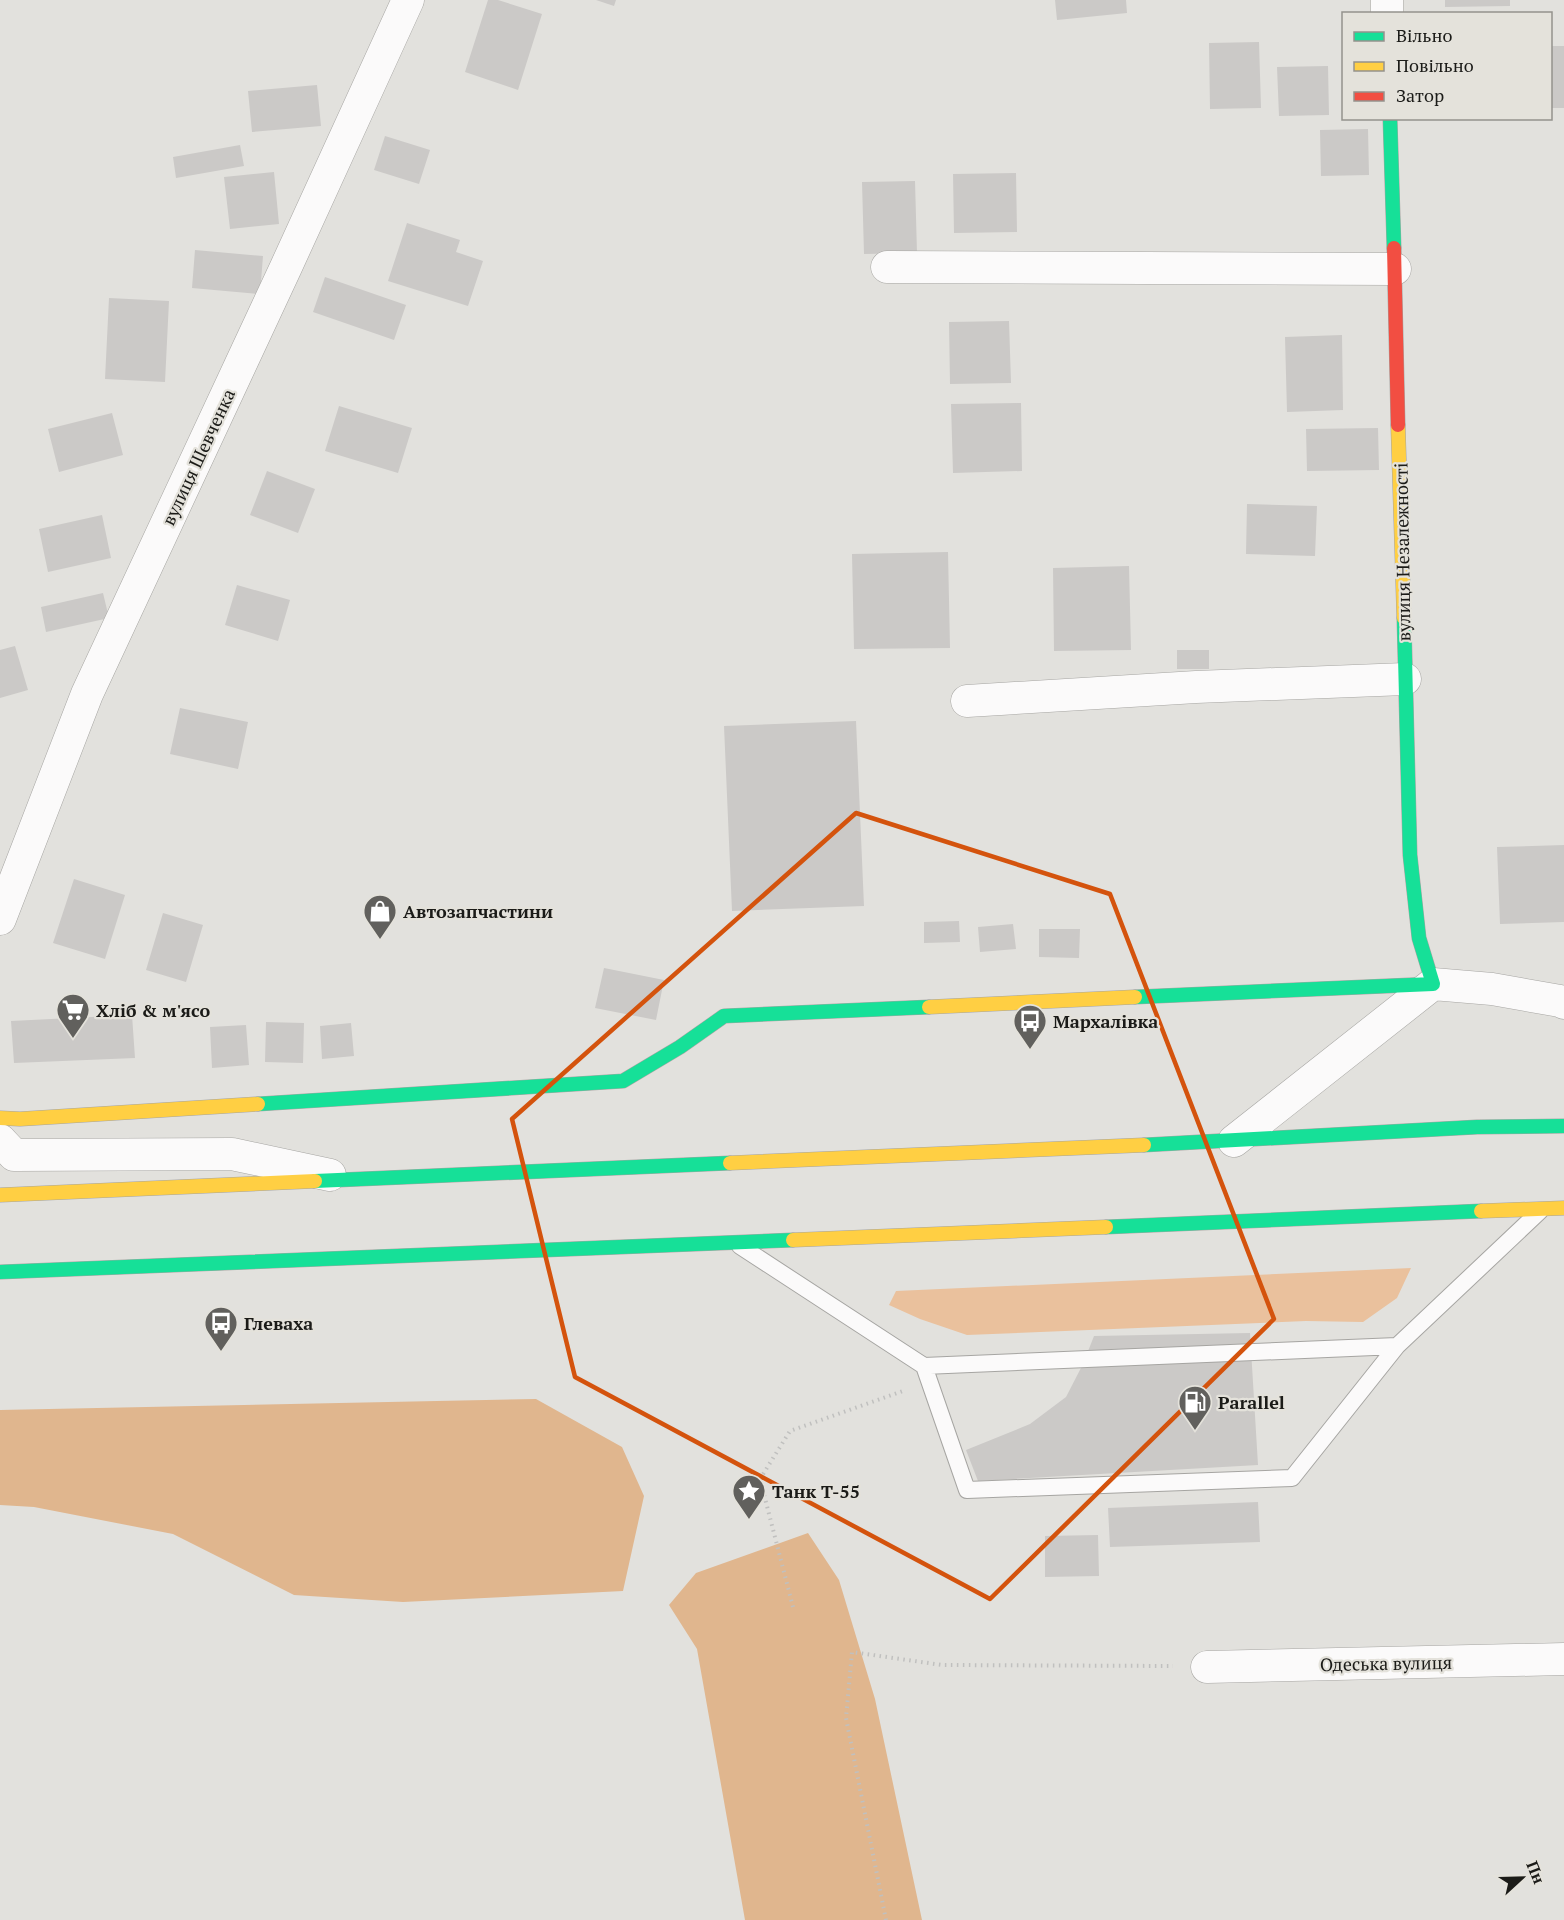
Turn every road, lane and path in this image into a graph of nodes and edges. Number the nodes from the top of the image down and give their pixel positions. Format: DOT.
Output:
graph roads {
  1 [pos="408,0"];
  2 [pos="1390,120"];
  3 [pos="886,267"];
  4 [pos="1395,269"];
  5 [pos="1405,679"];
  6 [pos="967,701"];
  7 [pos="0,919"];
  8 [pos="1433,984"];
  9 [pos="1564,1003"];
  10 [pos="0,1118"];
  11 [pos="1564,1126"];
  12 [pos="0,1140"];
  13 [pos="1234,1141"];
  14 [pos="351,1180"];
  15 [pos="0,1195"];
  16 [pos="1564,1208"];
  17 [pos="1542,1209"];
  18 [pos="735,1242"];
  19 [pos="0,1272"];
  20 [pos="1397,1346"];
  21 [pos="927,1374"];
  22 [pos="793,1607"];
  23 [pos="1564,1659"];
  24 [pos="1207,1666"];
  25 [pos="886,1920"];
  1 -- 7 [label="street, вулиця Шевченка"];
  2 -- 4 [label="main road, вулиця Незалежності"];
  3 -- 4 [label="street"];
  4 -- 5 [label="main road, вулиця Незалежності"];
  5 -- 6 [label="street"];
  5 -- 8 [label="main road, вулиця Незалежності"];
  8 -- 9 [label="street"];
  8 -- 10 [label="main road"];
  8 -- 13 [label="street"];
  11 -- 13 [label="main road"];
  12 -- 14 [label="street"];
  13 -- 14 [label="main road"];
  14 -- 15 [label="main road"];
  16 -- 17 [label="main road"];
  17 -- 18 [label="main road"];
  17 -- 20 [label="lane"];
  18 -- 19 [label="main road"];
  18 -- 21 [label="lane"];
  20 -- 21 [label="lane"];
  20 -- 21 [label="lane"];
  21 -- 22 [label="path"];
  23 -- 24 [label="street, Одеська вулиця"];
  24 -- 25 [label="path"];
}
